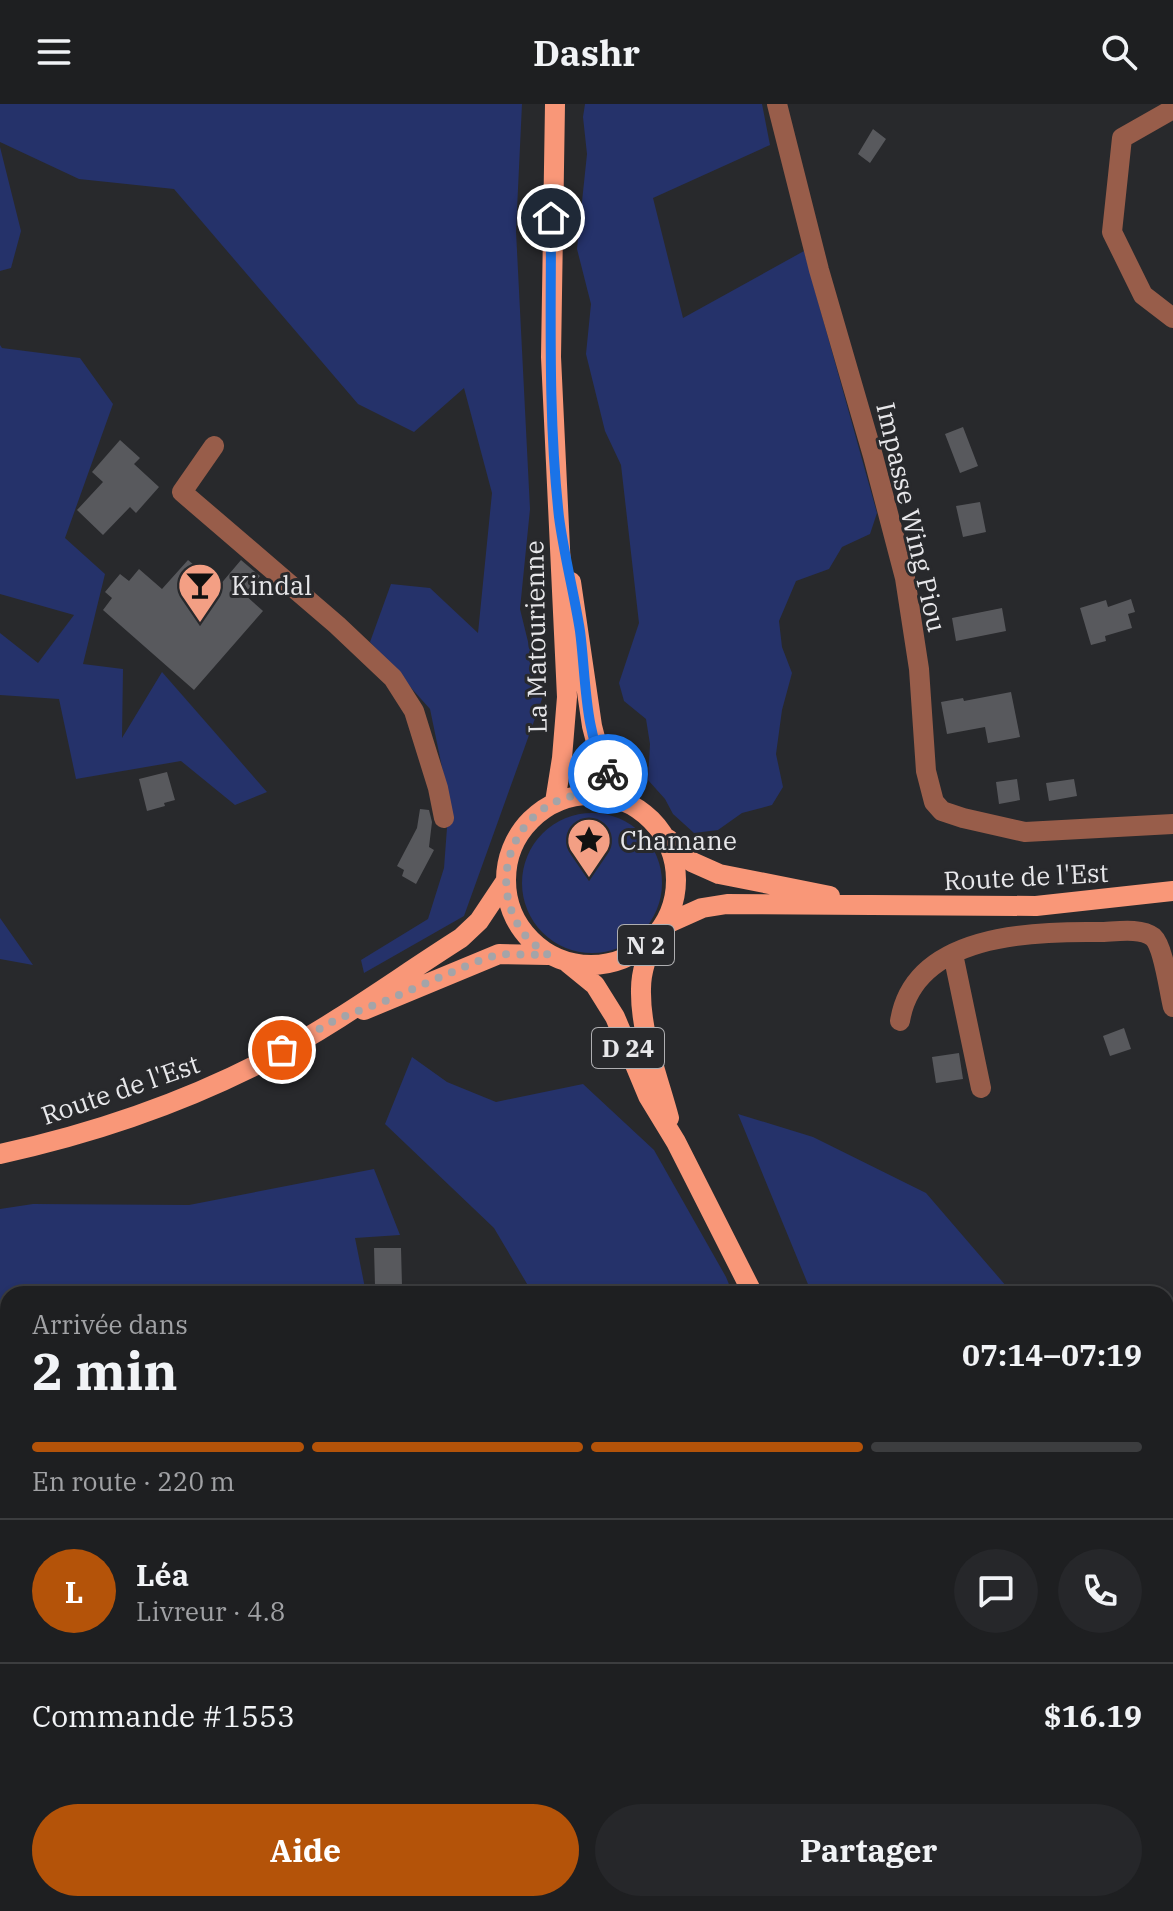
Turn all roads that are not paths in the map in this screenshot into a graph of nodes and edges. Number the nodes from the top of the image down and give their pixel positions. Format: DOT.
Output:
graph roads {
  1 [pos="555,104"];
  2 [pos="777,104"];
  3 [pos="1173,109"];
  4 [pos="1173,318"];
  5 [pos="214,446"];
  6 [pos="559,519"];
  7 [pos="624,801"];
  8 [pos="555,802"];
  9 [pos="444,818"];
  10 [pos="1173,824"];
  11 [pos="663,835"];
  12 [pos="505,882"];
  13 [pos="1173,891"];
  14 [pos="881,905"];
  15 [pos="1036,906"];
  16 [pos="1041,931"];
  17 [pos="659,932"];
  18 [pos="953,954"];
  19 [pos="548,955"];
  20 [pos="568,963"];
  21 [pos="1173,1007"];
  22 [pos="337,1019"];
  23 [pos="900,1021"];
  24 [pos="981,1088"];
  25 [pos="676,1142"];
  26 [pos="0,1154"];
  27 [pos="749,1286"];
  1 -- 6 [label="main road, La Matourienne"];
  2 -- 10 [label="street, Impasse Wing Piou"];
  3 -- 4 [label="street"];
  5 -- 9 [label="street"];
  6 -- 7 [label="main road, La Matourienne"];
  6 -- 8 [label="main road, La Matourienne"];
  7 -- 8 [label="main road, N 2"];
  7 -- 11 [label="main road, N 2"];
  8 -- 12 [label="main road, N 2"];
  11 -- 14 [label="main road, Route de l'Est / N 2"];
  11 -- 17 [label="main road, N 2"];
  12 -- 19 [label="main road, N 2"];
  12 -- 22 [label="main road, Route de l'Est / N 2"];
  13 -- 15 [label="main road, Route de l'Est / N 2"];
  14 -- 15 [label="main road, Route de l'Est / N 2"];
  14 -- 17 [label="main road, Route de l'Est / N 2"];
  15 -- 16 [label="street"];
  16 -- 18 [label="street"];
  16 -- 21 [label="street"];
  17 -- 20 [label="main road, N 2"];
  17 -- 25 [label="main road, D 24"];
  18 -- 23 [label="street"];
  18 -- 24 [label="street"];
  19 -- 20 [label="main road, N 2"];
  19 -- 22 [label="main road, Route de l'Est / N 2"];
  20 -- 25 [label="main road, D 24"];
  22 -- 26 [label="main road, Route de l'Est / N 2"];
  25 -- 27 [label="main road, D 24"];
}
